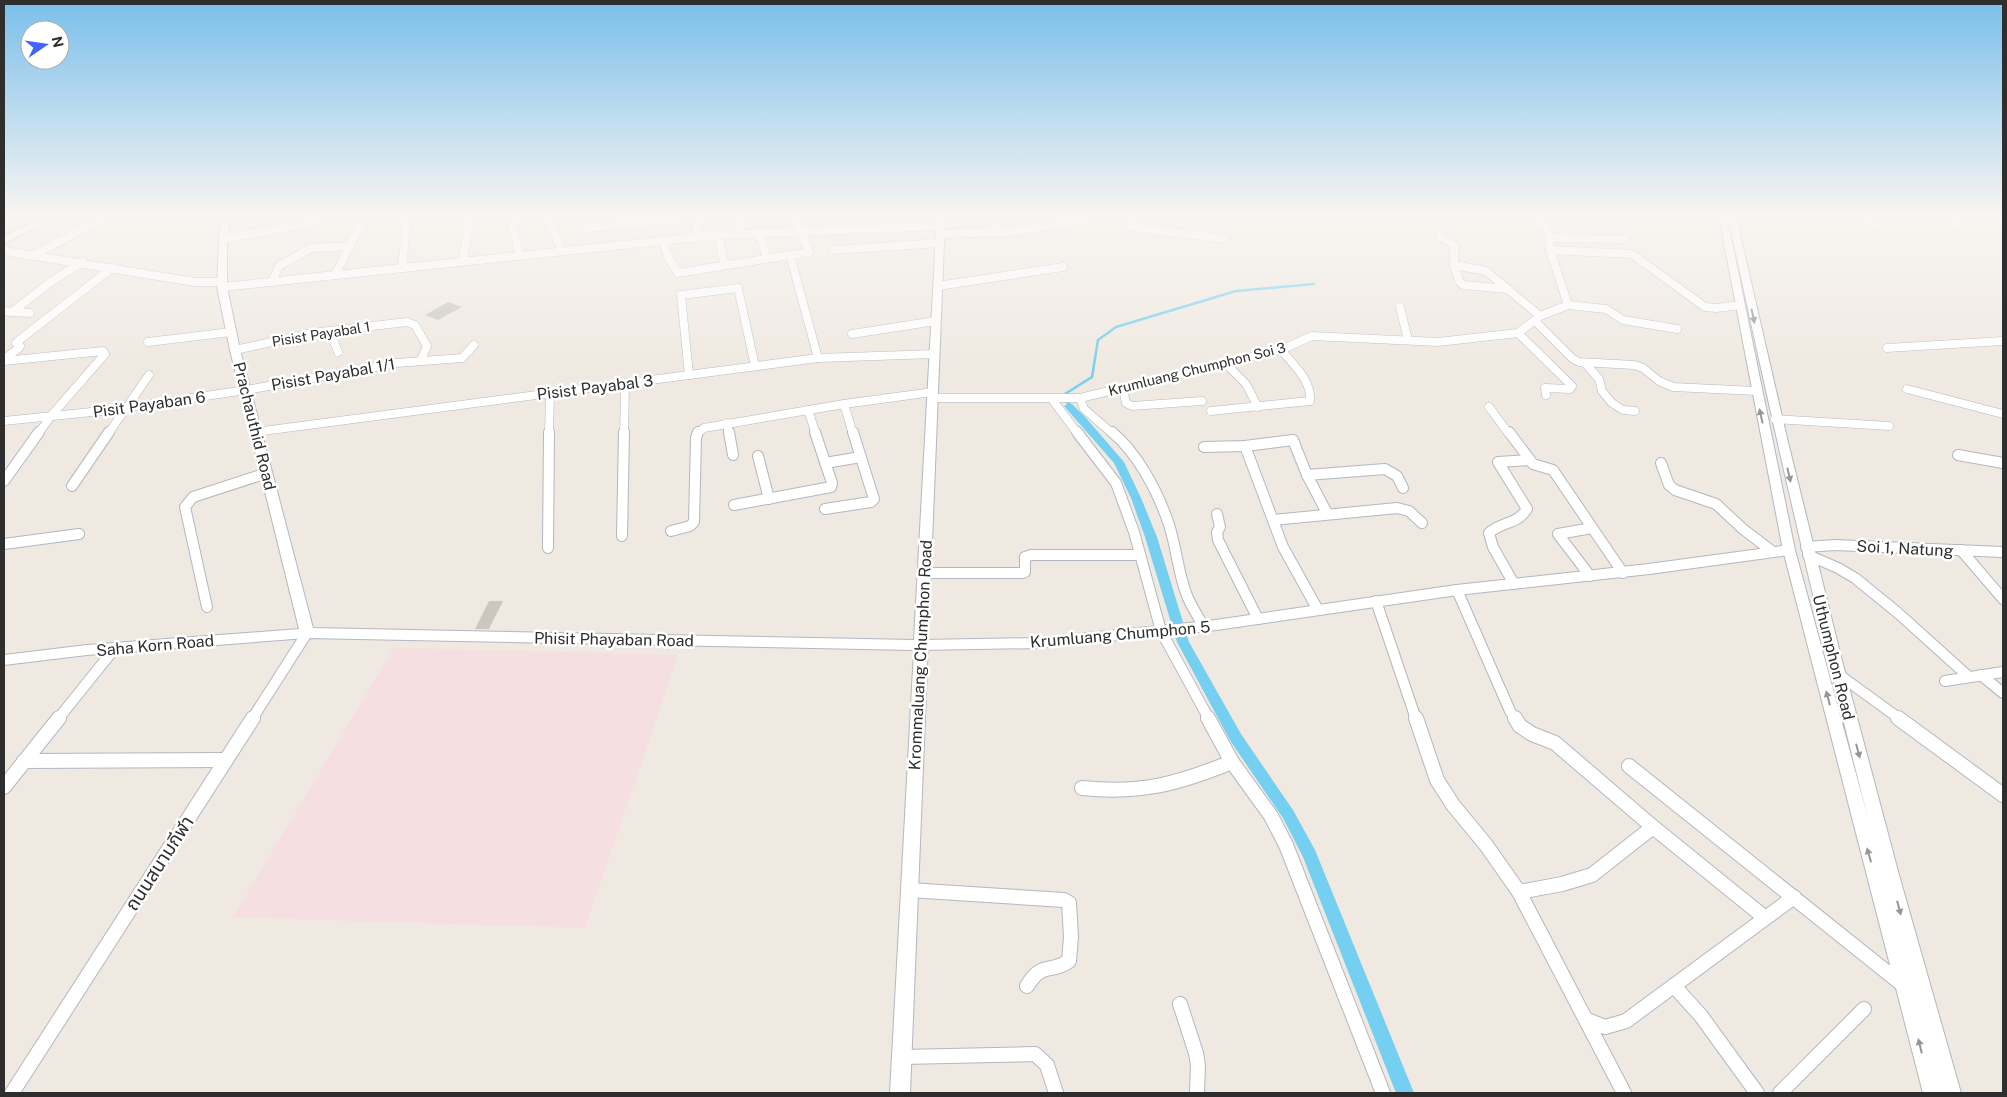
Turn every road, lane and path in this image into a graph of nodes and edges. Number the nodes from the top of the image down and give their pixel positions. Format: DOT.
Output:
graph roads {
  1 [pos="74,268"];
  2 [pos="112,268"];
  3 [pos="113,268"];
  4 [pos="222,268"];
  5 [pos="276,268"];
  6 [pos="339,268"];
  7 [pos="400,268"];
  8 [pos="675,268"];
  9 [pos="703,268"];
  10 [pos="794,268"];
  11 [pos="939,268"];
  12 [pos="1055,268"];
  13 [pos="1455,268"];
  14 [pos="1477,268"];
  15 [pos="1556,268"];
  16 [pos="1652,268"];
  17 [pos="1733,268"];
  18 [pos="1743,268"];
  19 [pos="335,275"];
  20 [pos="272,282"];
  21 [pos="222,284"];
  22 [pos="938,286"];
  23 [pos="1508,289"];
  24 [pos="1568,305"];
  25 [pos="1740,305"];
  26 [pos="1400,307"];
  27 [pos="8,311"];
  28 [pos="30,313"];
  29 [pos="1537,318"];
  30 [pos="936,321"];
  31 [pos="1676,330"];
  32 [pos="330,331"];
  33 [pos="231,332"];
  34 [pos="1518,333"];
  35 [pos="852,334"];
  36 [pos="1408,340"];
  37 [pos="2003,341"];
  38 [pos="148,342"];
  39 [pos="474,344"];
  40 [pos="1887,348"];
  41 [pos="235,350"];
  42 [pos="1281,350"];
  43 [pos="338,352"];
  44 [pos="935,354"];
  45 [pos="818,358"];
  46 [pos="4,360"];
  47 [pos="421,360"];
  48 [pos="1225,362"];
  49 [pos="1585,363"];
  50 [pos="755,366"];
  51 [pos="148,375"];
  52 [pos="689,375"];
  53 [pos="625,384"];
  54 [pos="1123,389"];
  55 [pos="1907,389"];
  56 [pos="246,390"];
  57 [pos="1756,390"];
  58 [pos="550,392"];
  59 [pos="933,395"];
  60 [pos="1546,395"];
  61 [pos="1054,398"];
  62 [pos="1078,398"];
  63 [pos="1202,401"];
  64 [pos="844,404"];
  65 [pos="1258,407"];
  66 [pos="1489,407"];
  67 [pos="126,408"];
  68 [pos="808,410"];
  69 [pos="1211,411"];
  70 [pos="1635,411"];
  71 [pos="2003,414"];
  72 [pos="51,416"];
  73 [pos="1775,419"];
  74 [pos="4,421"];
  75 [pos="727,423"];
  76 [pos="1889,426"];
  77 [pos="256,432"];
  78 [pos="1244,446"];
  79 [pos="1204,447"];
  80 [pos="733,455"];
  81 [pos="1958,455"];
  82 [pos="758,456"];
  83 [pos="861,457"];
  84 [pos="1530,460"];
  85 [pos="825,463"];
  86 [pos="1660,463"];
  87 [pos="2003,463"];
  88 [pos="267,473"];
  89 [pos="1307,476"];
  90 [pos="4,481"];
  91 [pos="72,486"];
  92 [pos="1403,488"];
  93 [pos="769,499"];
  94 [pos="734,505"];
  95 [pos="825,509"];
  96 [pos="1327,513"];
  97 [pos="1217,514"];
  98 [pos="1273,520"];
  99 [pos="1422,523"];
  100 [pos="1592,528"];
  101 [pos="671,531"];
  102 [pos="79,534"];
  103 [pos="622,536"];
  104 [pos="4,544"];
  105 [pos="548,548"];
  106 [pos="1962,550"];
  107 [pos="1781,551"];
  108 [pos="1807,551"];
  109 [pos="2003,552"];
  110 [pos="1140,555"];
  111 [pos="924,573"];
  112 [pos="1623,573"];
  113 [pos="1590,576"];
  114 [pos="1514,584"];
  115 [pos="1457,590"];
  116 [pos="2003,599"];
  117 [pos="1376,602"];
  118 [pos="206,607"];
  119 [pos="1318,610"];
  120 [pos="1258,619"];
  121 [pos="1202,627"];
  122 [pos="1164,631"];
  123 [pos="308,633"];
  124 [pos="921,644"];
  125 [pos="115,648"];
  126 [pos="4,660"];
  127 [pos="2003,672"];
  128 [pos="1838,674"];
  129 [pos="1981,675"];
  130 [pos="1969,677"];
  131 [pos="1946,681"];
  132 [pos="2003,693"];
  133 [pos="226,760"];
  134 [pos="24,762"];
  135 [pos="1232,762"];
  136 [pos="1629,766"];
  137 [pos="4,787"];
  138 [pos="1082,788"];
  139 [pos="2003,795"];
  140 [pos="1653,827"];
  141 [pos="909,890"];
  142 [pos="1519,892"];
  143 [pos="1794,896"];
  144 [pos="1764,917"];
  145 [pos="1027,986"];
  146 [pos="1674,986"];
  147 [pos="1905,987"];
  148 [pos="1180,1004"];
  149 [pos="1864,1009"];
  150 [pos="1587,1020"];
  151 [pos="902,1057"];
  152 [pos="12,1093"];
  153 [pos="900,1093"];
  154 [pos="1056,1093"];
  155 [pos="1197,1093"];
  156 [pos="1383,1093"];
  157 [pos="1624,1093"];
  158 [pos="1757,1093"];
  159 [pos="1780,1093"];
  160 [pos="1932,1093"];
  161 [pos="1951,1093"];
  1 -- 27 [label="street"];
  2 -- 46 [label="street"];
  3 -- 21 [label="street"];
  4 -- 21 [label="street, Prachauthid Road"];
  5 -- 20 [label="street"];
  6 -- 19 [label="street"];
  7 -- 19 [label="street"];
  8 -- 9 [label="street"];
  10 -- 45 [label="street"];
  11 -- 22 [label="street, Krommaluang Chumphon Road"];
  12 -- 22 [label="street"];
  13 -- 23 [label="street"];
  14 -- 23 [label="street"];
  15 -- 24 [label="street"];
  16 -- 25 [label="street"];
  17 -- 25 [label="street, Uthumphon Road"];
  18 -- 73 [label="street, Uthumphon Road, one-way"];
  19 -- 20 [label="street"];
  20 -- 21 [label="street"];
  21 -- 33 [label="street, Prachauthid Road"];
  22 -- 30 [label="street, Krommaluang Chumphon Road"];
  23 -- 29 [label="street"];
  24 -- 29 [label="street, Krumluang Chumphon Soi 3"];
  24 -- 31 [label="street"];
  25 -- 57 [label="street, Uthumphon Road"];
  26 -- 36 [label="street"];
  27 -- 28 [label="street"];
  29 -- 34 [label="street, Krumluang Chumphon Soi 3"];
  29 -- 49 [label="street"];
  30 -- 35 [label="street"];
  30 -- 44 [label="street, Krommaluang Chumphon Road"];
  32 -- 41 [label="street, Pisist Payabal 1"];
  32 -- 43 [label="street"];
  32 -- 47 [label="street, Pisist Payabal 1"];
  33 -- 38 [label="street"];
  33 -- 41 [label="street, Prachauthid Road"];
  34 -- 36 [label="street, Krumluang Chumphon Soi 3"];
  34 -- 60 [label="street"];
  36 -- 42 [label="street, Krumluang Chumphon Soi 3"];
  37 -- 40 [label="street"];
  39 -- 47 [label="street, Pisist Payabal 1/1"];
  41 -- 56 [label="street, Prachauthid Road"];
  42 -- 48 [label="street, Krumluang Chumphon Soi 3"];
  42 -- 65 [label="street"];
  44 -- 45 [label="street, Pisist Payabal 3"];
  44 -- 59 [label="street, Krommaluang Chumphon Road"];
  45 -- 50 [label="street, Pisist Payabal 3"];
  46 -- 72 [label="street"];
  47 -- 56 [label="street, Pisist Payabal 1/1"];
  48 -- 54 [label="street, Krumluang Chumphon Soi 3"];
  48 -- 65 [label="street"];
  49 -- 57 [label="street"];
  49 -- 70 [label="street"];
  50 -- 52 [label="street, Pisist Payabal 3"];
  50 -- 52 [label="street"];
  51 -- 67 [label="street"];
  52 -- 53 [label="street, Pisist Payabal 3"];
  53 -- 58 [label="street, Pisist Payabal 3"];
  53 -- 103 [label="street"];
  54 -- 62 [label="street, Krumluang Chumphon Soi 3"];
  54 -- 63 [label="street"];
  55 -- 71 [label="street"];
  56 -- 67 [label="street, Pisit Payaban 6"];
  56 -- 77 [label="street, Prachauthid Road"];
  107 -- 57 [label="street, Uthumphon Road, one-way"];
  58 -- 77 [label="street, Pisist Payabal 3"];
  58 -- 105 [label="street"];
  59 -- 61 [label="street, Krumluang Chumphon Soi 3"];
  59 -- 64 [label="street, Krumluang Chumphon Soi 3"];
  59 -- 111 [label="street, Krommaluang Chumphon Road"];
  61 -- 62 [label="street, Krumluang Chumphon Soi 3"];
  61 -- 110 [label="street"];
  62 -- 121 [label="street"];
  64 -- 68 [label="street, Krumluang Chumphon Soi 3"];
  64 -- 83 [label="street"];
  65 -- 69 [label="street"];
  66 -- 84 [label="street"];
  67 -- 72 [label="street, Pisit Payaban 6"];
  67 -- 91 [label="street"];
  68 -- 75 [label="street, Krumluang Chumphon Soi 3"];
  68 -- 85 [label="street"];
  72 -- 74 [label="street, Pisit Payaban 6"];
  72 -- 90 [label="street"];
  73 -- 76 [label="street"];
  73 -- 108 [label="street, Uthumphon Road, one-way"];
  75 -- 80 [label="street"];
  75 -- 101 [label="street, Krumluang Chumphon Soi 3"];
  77 -- 88 [label="street, Prachauthid Road"];
  78 -- 79 [label="street"];
  78 -- 89 [label="street"];
  78 -- 98 [label="street"];
  81 -- 87 [label="street"];
  82 -- 93 [label="street"];
  83 -- 85 [label="street"];
  83 -- 95 [label="street"];
  84 -- 100 [label="street"];
  84 -- 114 [label="street"];
  85 -- 93 [label="street"];
  86 -- 107 [label="street"];
  88 -- 118 [label="street"];
  88 -- 123 [label="street, Prachauthid Road"];
  89 -- 92 [label="street"];
  89 -- 96 [label="street"];
  93 -- 94 [label="street"];
  96 -- 98 [label="street"];
  96 -- 99 [label="street"];
  97 -- 120 [label="street"];
  98 -- 119 [label="street"];
  100 -- 112 [label="street"];
  100 -- 113 [label="street"];
  102 -- 104 [label="street"];
  106 -- 108 [label="street, Soi 1, Natung"];
  106 -- 109 [label="street, Soi 1, Natung"];
  106 -- 116 [label="street"];
  107 -- 108 [label="street"];
  107 -- 112 [label="street, Krumluang Chumphon 5"];
  147 -- 107 [label="street, Uthumphon Road, one-way"];
  108 -- 128 [label="street, Uthumphon Road"];
  108 -- 130 [label="street"];
  110 -- 111 [label="street"];
  110 -- 122 [label="street"];
  111 -- 124 [label="street, Krommaluang Chumphon Road"];
  112 -- 113 [label="street, Krumluang Chumphon 5"];
  113 -- 114 [label="street, Krumluang Chumphon 5"];
  114 -- 115 [label="street, Krumluang Chumphon 5"];
  115 -- 117 [label="street, Krumluang Chumphon 5"];
  115 -- 140 [label="street"];
  117 -- 119 [label="street, Krumluang Chumphon 5"];
  117 -- 142 [label="street"];
  119 -- 120 [label="street, Krumluang Chumphon 5"];
  120 -- 121 [label="street, Krumluang Chumphon 5"];
  121 -- 122 [label="street, Krumluang Chumphon 5"];
  122 -- 124 [label="street, Krumluang Chumphon 5"];
  122 -- 135 [label="street"];
  123 -- 124 [label="street, Phisit Phayaban Road"];
  123 -- 125 [label="street, Saha Korn Road"];
  123 -- 133 [label="street, ถนนสนามกีฬา"];
  124 -- 141 [label="street, Krommaluang Chumphon Road"];
  125 -- 126 [label="street, Saha Korn Road"];
  125 -- 134 [label="street"];
  127 -- 129 [label="street"];
  128 -- 139 [label="street"];
  128 -- 161 [label="street, Uthumphon Road, one-way"];
  129 -- 130 [label="street"];
  129 -- 132 [label="street"];
  130 -- 131 [label="street"];
  133 -- 134 [label="street"];
  133 -- 152 [label="street, ถนนสนามกีฬา"];
  134 -- 137 [label="street"];
  135 -- 138 [label="street"];
  135 -- 156 [label="street"];
  136 -- 143 [label="street"];
  140 -- 142 [label="street"];
  140 -- 144 [label="street"];
  141 -- 145 [label="street"];
  141 -- 151 [label="street, Krommaluang Chumphon Road"];
  142 -- 150 [label="street"];
  143 -- 144 [label="street"];
  143 -- 147 [label="street"];
  144 -- 146 [label="street"];
  146 -- 150 [label="street"];
  146 -- 158 [label="street"];
  160 -- 147 [label="street, Uthumphon Road, one-way"];
  148 -- 155 [label="street"];
  149 -- 159 [label="street"];
  150 -- 157 [label="street"];
  151 -- 153 [label="street, Krommaluang Chumphon Road"];
  151 -- 154 [label="street"];
}
